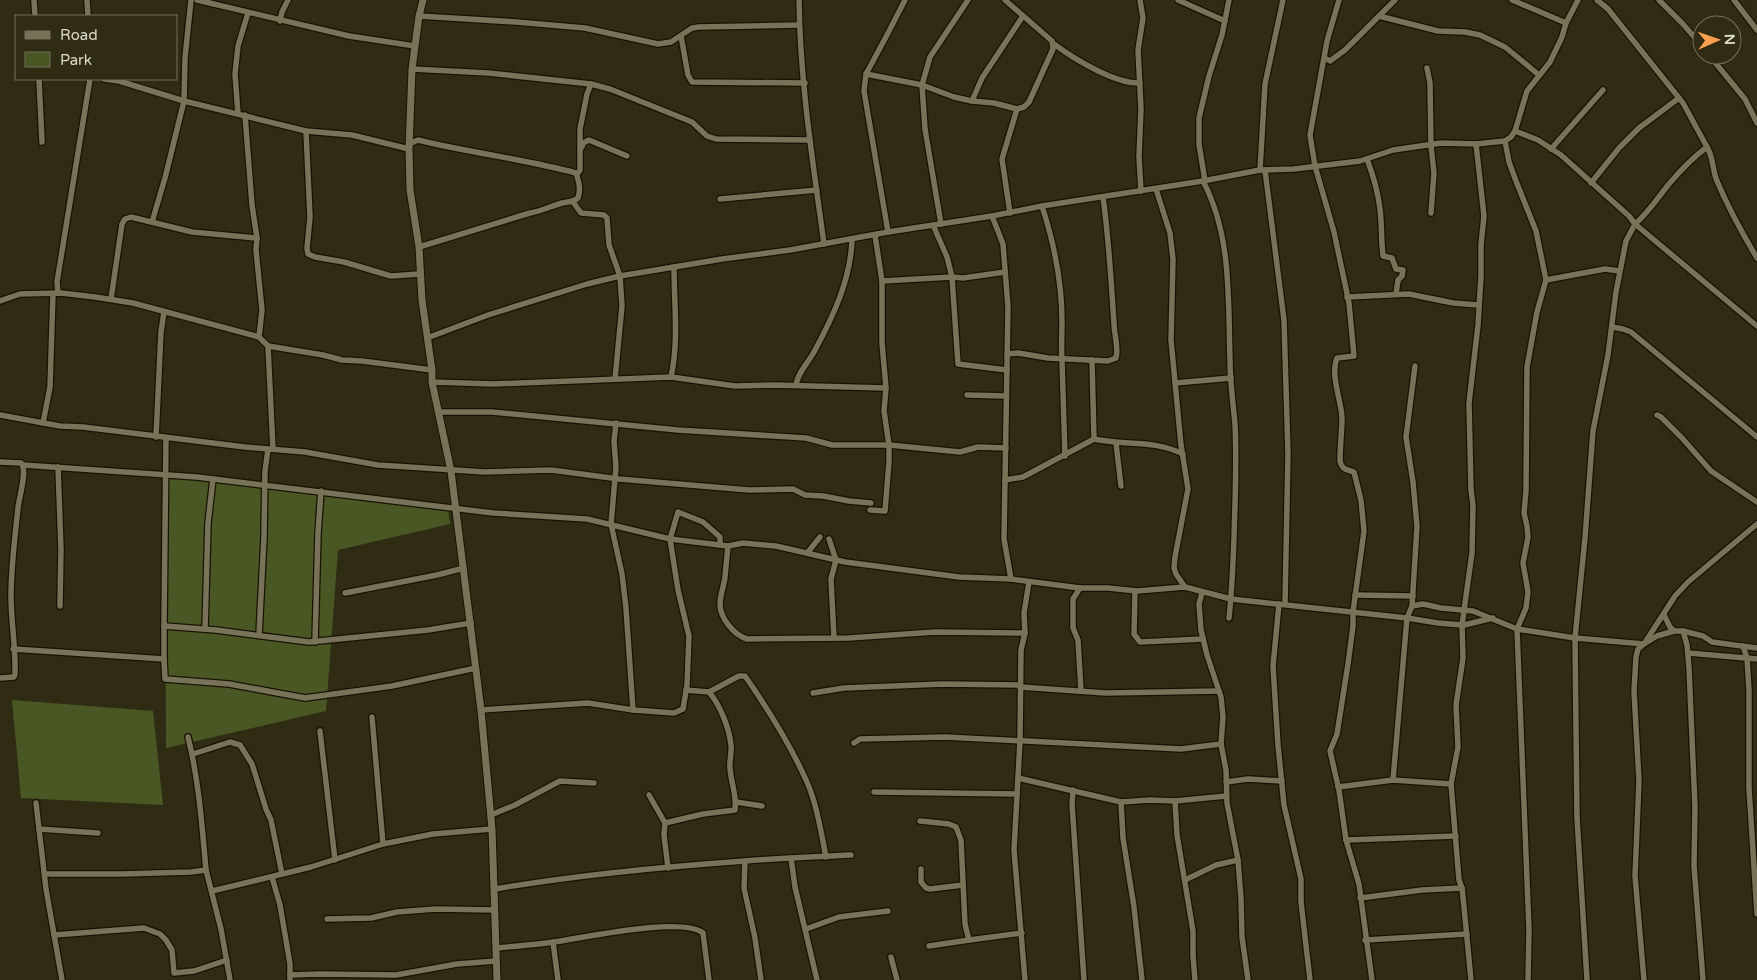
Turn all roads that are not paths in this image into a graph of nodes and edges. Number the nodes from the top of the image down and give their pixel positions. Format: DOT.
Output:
graph roads {
  1 [pos="34,0"];
  2 [pos="86,0"];
  3 [pos="192,0"];
  4 [pos="197,0"];
  5 [pos="288,0"];
  6 [pos="424,0"];
  7 [pos="799,0"];
  8 [pos="905,0"];
  9 [pos="968,0"];
  10 [pos="1005,0"];
  11 [pos="1140,0"];
  12 [pos="1178,0"];
  13 [pos="1229,0"];
  14 [pos="1283,0"];
  15 [pos="1339,0"];
  16 [pos="1395,0"];
  17 [pos="1512,0"];
  18 [pos="1578,0"];
  19 [pos="1597,0"];
  20 [pos="1659,0"];
  21 [pos="1734,0"];
  22 [pos="220,3"];
  23 [pos="248,13"];
  24 [pos="35,15"];
  25 [pos="88,15"];
  26 [pos="419,16"];
  27 [pos="1023,16"];
  28 [pos="1379,16"];
  29 [pos="280,21"];
  30 [pos="1225,21"];
  31 [pos="1566,23"];
  32 [pos="799,25"];
  33 [pos="1757,30"];
  34 [pos="1692,34"];
  35 [pos="681,36"];
  36 [pos="1054,44"];
  37 [pos="415,46"];
  38 [pos="1325,58"];
  39 [pos="1717,65"];
  40 [pos="1427,68"];
  41 [pos="412,69"];
  42 [pos="866,74"];
  43 [pos="1538,75"];
  44 [pos="39,80"];
  45 [pos="90,80"];
  46 [pos="112,80"];
  47 [pos="805,83"];
  48 [pos="1140,83"];
  49 [pos="591,84"];
  50 [pos="922,85"];
  51 [pos="1603,90"];
  52 [pos="1679,98"];
  53 [pos="184,101"];
  54 [pos="972,102"];
  55 [pos="1017,109"];
  56 [pos="242,115"];
  57 [pos="1757,124"];
  58 [pos="306,130"];
  59 [pos="1515,131"];
  60 [pos="810,140"];
  61 [pos="1505,141"];
  62 [pos="42,142"];
  63 [pos="1476,144"];
  64 [pos="409,146"];
  65 [pos="1432,146"];
  66 [pos="1707,147"];
  67 [pos="1551,149"];
  68 [pos="581,152"];
  69 [pos="627,156"];
  70 [pos="1367,159"];
  71 [pos="1315,166"];
  72 [pos="1262,170"];
  73 [pos="576,173"];
  74 [pos="1204,181"];
  75 [pos="1592,183"];
  76 [pos="1156,189"];
  77 [pos="817,190"];
  78 [pos="1141,191"];
  79 [pos="1103,197"];
  80 [pos="720,199"];
  81 [pos="573,202"];
  82 [pos="1042,206"];
  83 [pos="1010,213"];
  84 [pos="1431,213"];
  85 [pos="992,216"];
  86 [pos="152,222"];
  87 [pos="941,224"];
  88 [pos="1635,224"];
  89 [pos="933,226"];
  90 [pos="888,232"];
  91 [pos="876,235"];
  92 [pos="257,238"];
  93 [pos="852,239"];
  94 [pos="824,244"];
  95 [pos="419,248"];
  96 [pos="1757,258"];
  97 [pos="674,267"];
  98 [pos="1620,271"];
  99 [pos="1005,272"];
  100 [pos="419,274"];
  101 [pos="620,276"];
  102 [pos="952,278"];
  103 [pos="1546,280"];
  104 [pos="882,281"];
  105 [pos="55,294"];
  106 [pos="1396,294"];
  107 [pos="1347,297"];
  108 [pos="111,300"];
  109 [pos="0,301"];
  110 [pos="1478,305"];
  111 [pos="0,306"];
  112 [pos="164,312"];
  113 [pos="1757,326"];
  114 [pos="1612,327"];
  115 [pos="259,337"];
  116 [pos="427,338"];
  117 [pos="268,346"];
  118 [pos="1007,354"];
  119 [pos="1062,359"];
  120 [pos="1092,360"];
  121 [pos="1415,366"];
  122 [pos="432,370"];
  123 [pos="1006,370"];
  124 [pos="671,377"];
  125 [pos="1231,378"];
  126 [pos="615,379"];
  127 [pos="432,382"];
  128 [pos="1175,383"];
  129 [pos="796,386"];
  130 [pos="886,388"];
  131 [pos="967,395"];
  132 [pos="1006,396"];
  133 [pos="440,412"];
  134 [pos="0,415"];
  135 [pos="1658,415"];
  136 [pos="43,422"];
  137 [pos="616,423"];
  138 [pos="156,437"];
  139 [pos="1757,437"];
  140 [pos="166,438"];
  141 [pos="1094,439"];
  142 [pos="1116,443"];
  143 [pos="889,445"];
  144 [pos="1006,448"];
  145 [pos="271,449"];
  146 [pos="1183,454"];
  147 [pos="1065,456"];
  148 [pos="0,462"];
  149 [pos="23,465"];
  150 [pos="58,467"];
  151 [pos="450,471"];
  152 [pos="166,475"];
  153 [pos="615,477"];
  154 [pos="213,479"];
  155 [pos="1005,480"];
  156 [pos="265,485"];
  157 [pos="1121,486"];
  158 [pos="321,491"];
  159 [pos="1757,502"];
  160 [pos="871,503"];
  161 [pos="456,509"];
  162 [pos="870,510"];
  163 [pos="611,524"];
  164 [pos="1757,524"];
  165 [pos="820,537"];
  166 [pos="670,539"];
  167 [pos="830,539"];
  168 [pos="720,545"];
  169 [pos="728,546"];
  170 [pos="808,552"];
  171 [pos="836,560"];
  172 [pos="464,568"];
  173 [pos="1011,579"];
  174 [pos="1029,582"];
  175 [pos="1185,587"];
  176 [pos="1080,588"];
  177 [pos="1135,591"];
  178 [pos="345,593"];
  179 [pos="1202,593"];
  180 [pos="1355,595"];
  181 [pos="1413,596"];
  182 [pos="1231,599"];
  183 [pos="1282,604"];
  184 [pos="60,606"];
  185 [pos="1412,606"];
  186 [pos="1464,610"];
  187 [pos="1472,611"];
  188 [pos="1353,612"];
  189 [pos="1664,615"];
  190 [pos="1229,618"];
  191 [pos="1407,618"];
  192 [pos="1492,618"];
  193 [pos="1484,622"];
  194 [pos="471,623"];
  195 [pos="1463,625"];
  196 [pos="164,626"];
  197 [pos="205,629"];
  198 [pos="1518,629"];
  199 [pos="1674,631"];
  200 [pos="1683,632"];
  201 [pos="1025,633"];
  202 [pos="259,635"];
  203 [pos="834,638"];
  204 [pos="1575,638"];
  205 [pos="1203,639"];
  206 [pos="315,642"];
  207 [pos="1757,643"];
  208 [pos="1644,644"];
  209 [pos="1744,646"];
  210 [pos="1754,648"];
  211 [pos="14,649"];
  212 [pos="1688,653"];
  213 [pos="1747,658"];
  214 [pos="164,659"];
  215 [pos="1757,659"];
  216 [pos="476,668"];
  217 [pos="0,678"];
  218 [pos="1020,686"];
  219 [pos="686,690"];
  220 [pos="1082,691"];
  221 [pos="1219,691"];
  222 [pos="709,692"];
  223 [pos="813,693"];
  224 [pos="481,710"];
  225 [pos="632,710"];
  226 [pos="372,717"];
  227 [pos="320,731"];
  228 [pos="188,737"];
  229 [pos="1020,742"];
  230 [pos="854,743"];
  231 [pos="1221,744"];
  232 [pos="193,754"];
  233 [pos="1018,778"];
  234 [pos="1393,780"];
  235 [pos="1282,781"];
  236 [pos="1226,782"];
  237 [pos="594,783"];
  238 [pos="1451,784"];
  239 [pos="1338,786"];
  240 [pos="1073,790"];
  241 [pos="874,792"];
  242 [pos="1017,794"];
  243 [pos="649,795"];
  244 [pos="1226,796"];
  245 [pos="1175,801"];
  246 [pos="736,802"];
  247 [pos="1121,802"];
  248 [pos="36,803"];
  249 [pos="762,806"];
  250 [pos="490,815"];
  251 [pos="920,821"];
  252 [pos="665,822"];
  253 [pos="39,829"];
  254 [pos="492,829"];
  255 [pos="98,833"];
  256 [pos="1456,836"];
  257 [pos="1346,840"];
  258 [pos="383,844"];
  259 [pos="852,855"];
  260 [pos="826,857"];
  261 [pos="791,858"];
  262 [pos="335,860"];
  263 [pos="1238,860"];
  264 [pos="745,861"];
  265 [pos="668,868"];
  266 [pos="921,869"];
  267 [pos="206,870"];
  268 [pos="45,874"];
  269 [pos="282,874"];
  270 [pos="272,878"];
  271 [pos="1185,880"];
  272 [pos="964,885"];
  273 [pos="1462,888"];
  274 [pos="495,889"];
  275 [pos="212,892"];
  276 [pos="1360,898"];
  277 [pos="494,910"];
  278 [pos="888,911"];
  279 [pos="1757,914"];
  280 [pos="327,919"];
  281 [pos="806,929"];
  282 [pos="1022,934"];
  283 [pos="1467,934"];
  284 [pos="54,935"];
  285 [pos="969,940"];
  286 [pos="1365,940"];
  287 [pos="553,942"];
  288 [pos="929,946"];
  289 [pos="496,948"];
  290 [pos="892,957"];
  291 [pos="227,960"];
  292 [pos="496,961"];
  293 [pos="174,977"];
  294 [pos="290,978"];
  295 [pos="62,980"];
  296 [pos="230,980"];
  297 [pos="497,980"];
  298 [pos="558,980"];
  299 [pos="709,980"];
  300 [pos="761,980"];
  301 [pos="817,980"];
  302 [pos="897,980"];
  303 [pos="1025,980"];
  304 [pos="1084,980"];
  305 [pos="1142,980"];
  306 [pos="1195,980"];
  307 [pos="1248,980"];
  308 [pos="1310,980"];
  309 [pos="1372,980"];
  310 [pos="1471,980"];
  311 [pos="1528,980"];
  312 [pos="1587,980"];
  313 [pos="1644,980"];
  314 [pos="1703,980"];
  1 -- 24 [label="street"];
  2 -- 25 [label="street"];
  3 -- 53 [label="street"];
  4 -- 22 [label="street"];
  5 -- 29 [label="street"];
  6 -- 26 [label="street"];
  7 -- 32 [label="street"];
  8 -- 42 [label="street"];
  9 -- 50 [label="street"];
  10 -- 27 [label="street"];
  11 -- 48 [label="street"];
  12 -- 30 [label="street"];
  13 -- 30 [label="street"];
  14 -- 72 [label="street"];
  15 -- 38 [label="street"];
  16 -- 28 [label="street"];
  17 -- 31 [label="street"];
  18 -- 31 [label="street"];
  19 -- 52 [label="street"];
  20 -- 34 [label="street"];
  21 -- 33 [label="street"];
  22 -- 23 [label="street"];
  23 -- 29 [label="street"];
  23 -- 56 [label="street"];
  26 -- 35 [label="street"];
  26 -- 37 [label="street"];
  27 -- 36 [label="street"];
  27 -- 54 [label="street"];
  28 -- 38 [label="street"];
  28 -- 43 [label="street"];
  29 -- 37 [label="street"];
  30 -- 74 [label="street"];
  31 -- 43 [label="street"];
  32 -- 35 [label="street"];
  32 -- 47 [label="street"];
  35 -- 47 [label="street"];
  36 -- 48 [label="street"];
  36 -- 55 [label="street"];
  37 -- 41 [label="street"];
  38 -- 71 [label="street"];
  39 -- 57 [label="street"];
  40 -- 65 [label="street"];
  41 -- 49 [label="street"];
  41 -- 64 [label="street"];
  42 -- 50 [label="street"];
  42 -- 90 [label="street"];
  43 -- 59 [label="street"];
  44 -- 62 [label="street"];
  45 -- 105 [label="street"];
  46 -- 53 [label="street"];
  47 -- 60 [label="street"];
  48 -- 78 [label="street"];
  49 -- 60 [label="street"];
  49 -- 68 [label="street"];
  50 -- 54 [label="street"];
  50 -- 87 [label="street"];
  51 -- 67 [label="street"];
  52 -- 66 [label="street"];
  52 -- 75 [label="street"];
  53 -- 56 [label="street"];
  53 -- 86 [label="street"];
  54 -- 55 [label="street"];
  55 -- 83 [label="street"];
  56 -- 58 [label="street"];
  56 -- 92 [label="street"];
  58 -- 64 [label="street"];
  58 -- 100 [label="street"];
  59 -- 61 [label="street"];
  59 -- 67 [label="street"];
  60 -- 77 [label="street"];
  61 -- 63 [label="street"];
  61 -- 103 [label="street"];
  63 -- 65 [label="street"];
  63 -- 110 [label="street"];
  64 -- 73 [label="street"];
  64 -- 95 [label="street"];
  65 -- 70 [label="street"];
  65 -- 84 [label="street"];
  66 -- 88 [label="street"];
  66 -- 96 [label="street"];
  67 -- 75 [label="street"];
  68 -- 69 [label="street"];
  68 -- 73 [label="street"];
  70 -- 71 [label="street"];
  70 -- 106 [label="street"];
  71 -- 72 [label="street"];
  71 -- 107 [label="street"];
  72 -- 74 [label="street"];
  72 -- 183 [label="street"];
  73 -- 81 [label="street"];
  74 -- 76 [label="street"];
  74 -- 125 [label="street"];
  75 -- 88 [label="street"];
  76 -- 78 [label="street"];
  76 -- 128 [label="street"];
  77 -- 80 [label="street"];
  77 -- 94 [label="street"];
  78 -- 79 [label="street"];
  79 -- 82 [label="street"];
  79 -- 120 [label="street"];
  81 -- 95 [label="street"];
  81 -- 101 [label="street"];
  82 -- 83 [label="street"];
  82 -- 119 [label="street"];
  83 -- 85 [label="street"];
  85 -- 87 [label="street"];
  85 -- 99 [label="street"];
  86 -- 92 [label="street"];
  86 -- 108 [label="street"];
  87 -- 89 [label="street"];
  88 -- 98 [label="street"];
  88 -- 113 [label="street"];
  89 -- 90 [label="street"];
  89 -- 102 [label="street"];
  90 -- 91 [label="street"];
  91 -- 93 [label="street"];
  91 -- 104 [label="street"];
  92 -- 115 [label="street"];
  93 -- 94 [label="street"];
  93 -- 129 [label="street"];
  94 -- 97 [label="street"];
  95 -- 100 [label="street"];
  97 -- 101 [label="street"];
  97 -- 124 [label="street"];
  98 -- 103 [label="street"];
  98 -- 114 [label="street"];
  99 -- 102 [label="street"];
  99 -- 118 [label="street"];
  100 -- 116 [label="street"];
  101 -- 116 [label="street"];
  101 -- 126 [label="street"];
  102 -- 104 [label="street"];
  102 -- 123 [label="street"];
  103 -- 198 [label="street"];
  104 -- 130 [label="street"];
  105 -- 108 [label="street"];
  105 -- 109 [label="street"];
  105 -- 136 [label="street"];
  106 -- 107 [label="street"];
  106 -- 110 [label="street"];
  107 -- 180 [label="street"];
  108 -- 112 [label="street"];
  109 -- 111 [label="street"];
  110 -- 186 [label="street"];
  112 -- 115 [label="street"];
  112 -- 138 [label="street"];
  114 -- 139 [label="street"];
  114 -- 204 [label="street"];
  115 -- 117 [label="street"];
  116 -- 122 [label="street"];
  117 -- 122 [label="street"];
  117 -- 145 [label="street"];
  118 -- 119 [label="street"];
  118 -- 123 [label="street"];
  119 -- 120 [label="street"];
  119 -- 147 [label="street"];
  120 -- 141 [label="street"];
  121 -- 181 [label="street"];
  122 -- 127 [label="street"];
  123 -- 132 [label="street"];
  124 -- 126 [label="street"];
  124 -- 129 [label="street"];
  125 -- 128 [label="street"];
  125 -- 182 [label="street"];
  126 -- 127 [label="street"];
  127 -- 133 [label="street"];
  128 -- 146 [label="street"];
  129 -- 130 [label="street"];
  130 -- 143 [label="street"];
  131 -- 132 [label="street"];
  132 -- 144 [label="street"];
  133 -- 137 [label="street"];
  133 -- 151 [label="street"];
  134 -- 136 [label="street"];
  135 -- 159 [label="street"];
  136 -- 138 [label="street"];
  137 -- 143 [label="street"];
  137 -- 153 [label="street"];
  138 -- 140 [label="street"];
  140 -- 145 [label="street"];
  140 -- 152 [label="street"];
  141 -- 142 [label="street"];
  141 -- 147 [label="street"];
  142 -- 146 [label="street"];
  142 -- 157 [label="street"];
  143 -- 144 [label="street"];
  143 -- 162 [label="street"];
  144 -- 155 [label="street"];
  145 -- 151 [label="street"];
  145 -- 156 [label="street"];
  146 -- 175 [label="street"];
  147 -- 155 [label="street"];
  148 -- 149 [label="street"];
  149 -- 150 [label="street"];
  149 -- 211 [label="street"];
  150 -- 152 [label="street"];
  150 -- 184 [label="street"];
  151 -- 153 [label="street"];
  151 -- 161 [label="street"];
  152 -- 154 [label="street"];
  152 -- 196 [label="street"];
  153 -- 160 [label="street"];
  153 -- 163 [label="street"];
  154 -- 156 [label="street"];
  154 -- 197 [label="street"];
  155 -- 173 [label="street"];
  156 -- 158 [label="street"];
  156 -- 202 [label="street"];
  158 -- 161 [label="street"];
  158 -- 206 [label="street"];
  161 -- 163 [label="street"];
  161 -- 172 [label="street"];
  163 -- 166 [label="street"];
  163 -- 225 [label="street"];
  164 -- 189 [label="street"];
  165 -- 170 [label="street"];
  166 -- 168 [label="street"];
  166 -- 168 [label="street"];
  166 -- 219 [label="street"];
  167 -- 171 [label="street"];
  168 -- 169 [label="street"];
  169 -- 170 [label="street"];
  169 -- 203 [label="street"];
  170 -- 171 [label="street"];
  171 -- 173 [label="street"];
  171 -- 203 [label="street"];
  172 -- 178 [label="street"];
  172 -- 194 [label="street"];
  173 -- 174 [label="street"];
  174 -- 176 [label="street"];
  174 -- 201 [label="street"];
  175 -- 177 [label="street"];
  175 -- 179 [label="street"];
  176 -- 177 [label="street"];
  176 -- 220 [label="street"];
  177 -- 205 [label="street"];
  179 -- 182 [label="street"];
  179 -- 205 [label="street"];
  180 -- 181 [label="street"];
  180 -- 188 [label="street"];
  181 -- 185 [label="street"];
  182 -- 183 [label="street"];
  182 -- 190 [label="street"];
  183 -- 188 [label="street"];
  183 -- 235 [label="street"];
  185 -- 186 [label="street"];
  185 -- 191 [label="street"];
  186 -- 187 [label="street"];
  186 -- 195 [label="street"];
  187 -- 192 [label="street"];
  187 -- 193 [label="street"];
  188 -- 191 [label="street"];
  188 -- 239 [label="street"];
  189 -- 199 [label="street"];
  189 -- 208 [label="street"];
  191 -- 195 [label="street"];
  191 -- 234 [label="street"];
  192 -- 193 [label="street"];
  192 -- 198 [label="street"];
  193 -- 195 [label="street"];
  194 -- 206 [label="street"];
  194 -- 216 [label="street"];
  195 -- 238 [label="street"];
  196 -- 197 [label="street"];
  196 -- 214 [label="street"];
  197 -- 202 [label="street"];
  198 -- 204 [label="street"];
  198 -- 311 [label="street"];
  199 -- 200 [label="street"];
  199 -- 208 [label="street"];
  200 -- 209 [label="street"];
  200 -- 212 [label="street"];
  201 -- 203 [label="street"];
  201 -- 218 [label="street"];
  202 -- 206 [label="street"];
  204 -- 208 [label="street"];
  204 -- 312 [label="street"];
  205 -- 221 [label="street"];
  207 -- 210 [label="street"];
  208 -- 313 [label="street"];
  209 -- 210 [label="street"];
  209 -- 213 [label="street"];
  211 -- 214 [label="street"];
  211 -- 217 [label="street"];
  212 -- 213 [label="street"];
  212 -- 314 [label="street"];
  213 -- 215 [label="street"];
  213 -- 279 [label="street"];
  214 -- 216 [label="street"];
  216 -- 224 [label="street"];
  218 -- 220 [label="street"];
  218 -- 223 [label="street"];
  218 -- 229 [label="street"];
  219 -- 222 [label="street"];
  219 -- 225 [label="street"];
  220 -- 221 [label="street"];
  221 -- 231 [label="street"];
  222 -- 246 [label="street"];
  222 -- 260 [label="street"];
  224 -- 225 [label="street"];
  224 -- 250 [label="street"];
  226 -- 258 [label="street"];
  227 -- 262 [label="street"];
  228 -- 232 [label="street"];
  229 -- 230 [label="street"];
  229 -- 231 [label="street"];
  229 -- 233 [label="street"];
  231 -- 236 [label="street"];
  232 -- 267 [label="street"];
  232 -- 269 [label="street"];
  233 -- 240 [label="street"];
  233 -- 242 [label="street"];
  234 -- 238 [label="street"];
  234 -- 239 [label="street"];
  235 -- 236 [label="street"];
  235 -- 308 [label="street"];
  236 -- 244 [label="street"];
  237 -- 250 [label="street"];
  238 -- 256 [label="street"];
  239 -- 257 [label="street"];
  240 -- 247 [label="street"];
  240 -- 304 [label="street"];
  241 -- 242 [label="street"];
  242 -- 282 [label="street"];
  243 -- 252 [label="street"];
  244 -- 245 [label="street"];
  244 -- 263 [label="street"];
  245 -- 247 [label="street"];
  245 -- 271 [label="street"];
  246 -- 249 [label="street"];
  246 -- 252 [label="street"];
  247 -- 305 [label="street"];
  248 -- 253 [label="street"];
  250 -- 254 [label="street"];
  251 -- 272 [label="street"];
  252 -- 265 [label="street"];
  253 -- 255 [label="street"];
  253 -- 268 [label="street"];
  254 -- 258 [label="street"];
  254 -- 274 [label="street"];
  256 -- 257 [label="street"];
  256 -- 273 [label="street"];
  257 -- 276 [label="street"];
  258 -- 262 [label="street"];
  259 -- 260 [label="street"];
  260 -- 261 [label="street"];
  261 -- 264 [label="street"];
  261 -- 281 [label="street"];
  262 -- 269 [label="street"];
  263 -- 271 [label="street"];
  263 -- 307 [label="street"];
  264 -- 265 [label="street"];
  264 -- 300 [label="street"];
  265 -- 274 [label="street"];
  266 -- 272 [label="street"];
  267 -- 268 [label="street"];
  267 -- 275 [label="street"];
  268 -- 284 [label="street"];
  269 -- 270 [label="street"];
  270 -- 275 [label="street"];
  270 -- 294 [label="street"];
  271 -- 306 [label="street"];
  272 -- 285 [label="street"];
  273 -- 276 [label="street"];
  273 -- 283 [label="street"];
  274 -- 277 [label="street"];
  275 -- 291 [label="street"];
  276 -- 286 [label="street"];
  277 -- 280 [label="street"];
  277 -- 289 [label="street"];
  278 -- 281 [label="street"];
  281 -- 301 [label="street"];
  282 -- 285 [label="street"];
  282 -- 303 [label="street"];
  283 -- 286 [label="street"];
  283 -- 310 [label="street"];
  284 -- 293 [label="street"];
  284 -- 295 [label="street"];
  285 -- 288 [label="street"];
  286 -- 309 [label="street"];
  287 -- 289 [label="street"];
  287 -- 298 [label="street"];
  287 -- 299 [label="street"];
  289 -- 292 [label="street"];
  290 -- 302 [label="street"];
  291 -- 293 [label="street"];
  291 -- 296 [label="street"];
  292 -- 294 [label="street"];
  292 -- 297 [label="street"];
}
